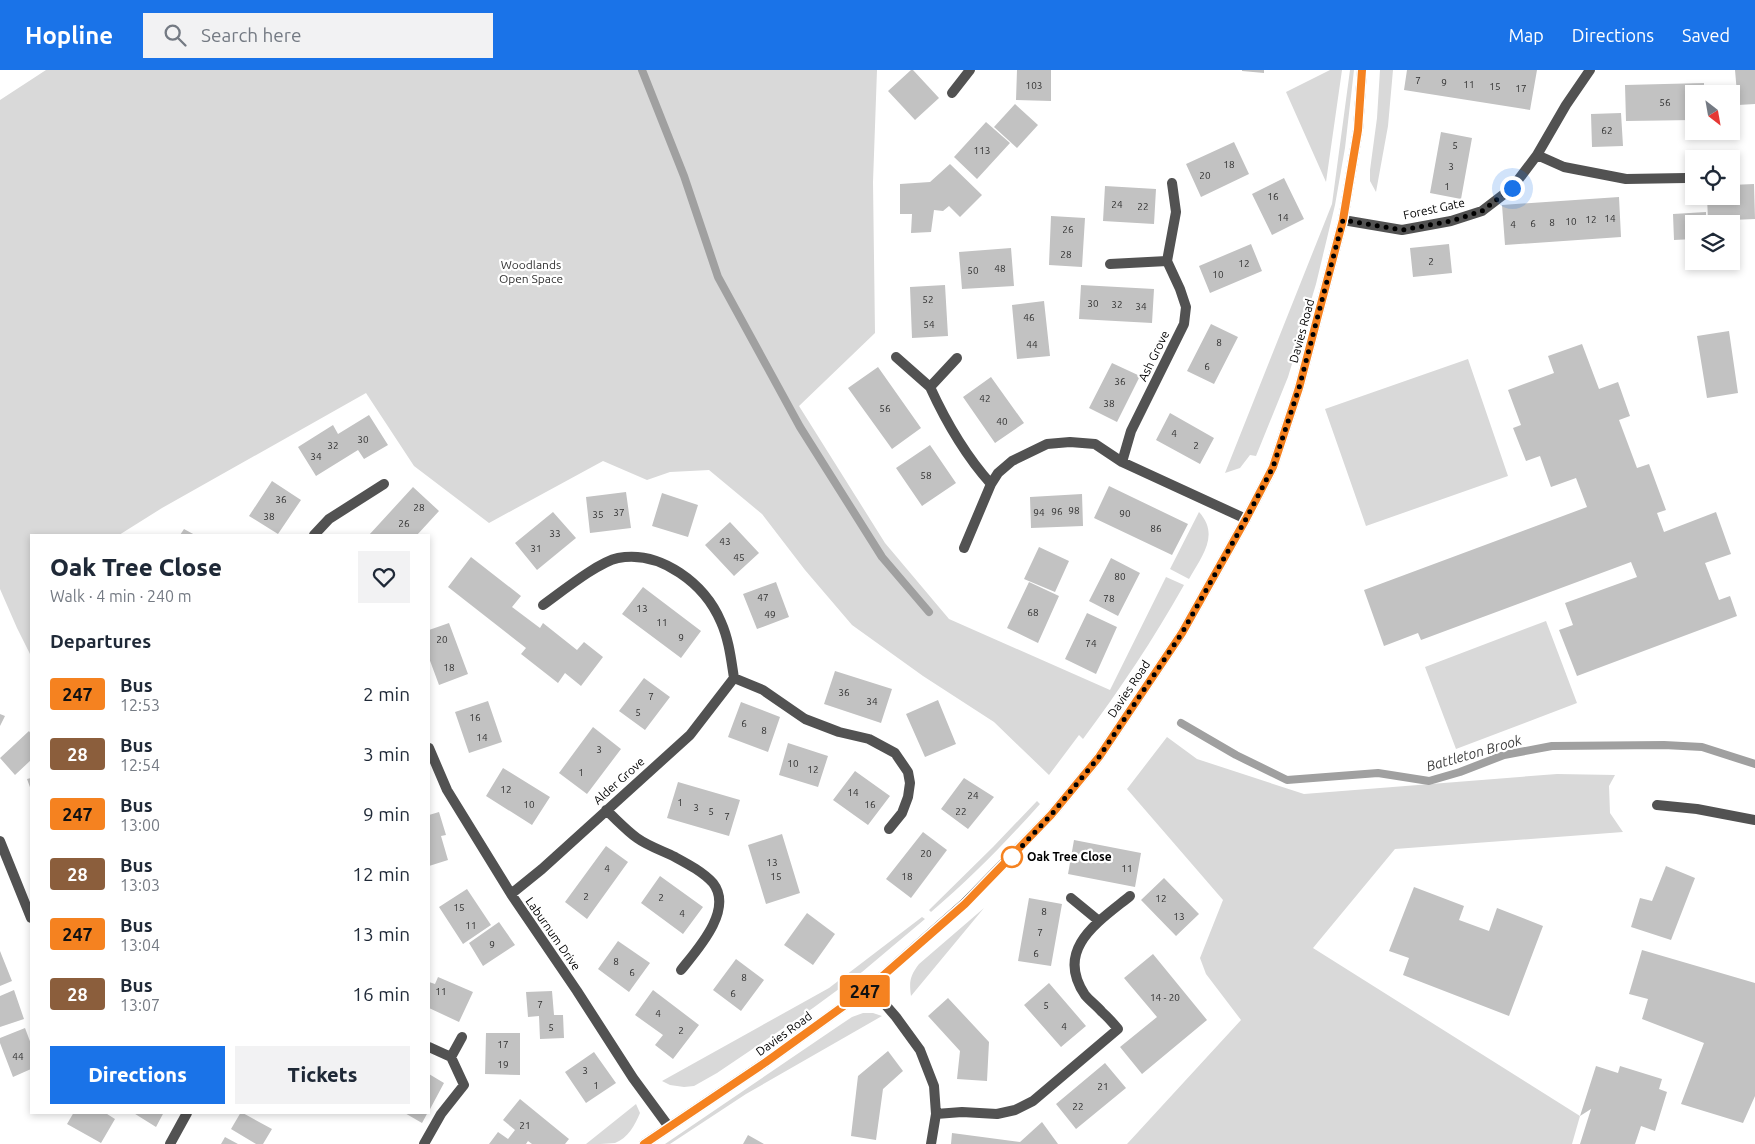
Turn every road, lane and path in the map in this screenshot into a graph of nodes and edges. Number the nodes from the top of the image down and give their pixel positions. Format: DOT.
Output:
graph roads {
  1 [pos="970,70"];
  2 [pos="1362,70"];
  3 [pos="1590,70"];
  4 [pos="952,94"];
  5 [pos="1537,155"];
  6 [pos="1685,178"];
  7 [pos="1172,183"];
  8 [pos="1343,220"];
  9 [pos="1167,261"];
  10 [pos="1110,264"];
  11 [pos="896,357"];
  12 [pos="958,358"];
  13 [pos="930,386"];
  14 [pos="1122,462"];
  15 [pos="384,484"];
  16 [pos="991,484"];
  17 [pos="1246,519"];
  18 [pos="315,534"];
  19 [pos="964,548"];
  20 [pos="542,605"];
  21 [pos="734,678"];
  22 [pos="430,750"];
  23 [pos="1657,805"];
  24 [pos="606,810"];
  25 [pos="1755,820"];
  26 [pos="889,829"];
  27 [pos="0,841"];
  28 [pos="511,894"];
  29 [pos="1130,896"];
  30 [pos="1071,898"];
  31 [pos="30,916"];
  32 [pos="1099,921"];
  33 [pos="680,970"];
  34 [pos="870,987"];
  35 [pos="462,1037"];
  36 [pos="430,1047"];
  37 [pos="451,1058"];
  38 [pos="187,1114"];
  39 [pos="936,1114"];
  40 [pos="670,1127"];
  41 [pos="170,1144"];
  42 [pos="424,1144"];
  43 [pos="644,1144"];
  44 [pos="931,1144"];
  1 -- 4 [label="street"];
  2 -- 8 [label="street, Davies Road"];
  3 -- 5 [label="street, Forest Gate"];
  5 -- 6 [label="street"];
  5 -- 8 [label="street, Forest Gate"];
  7 -- 9 [label="street"];
  8 -- 17 [label="street, Davies Road"];
  9 -- 10 [label="street"];
  9 -- 14 [label="street, Ash Grove"];
  11 -- 13 [label="street"];
  12 -- 13 [label="street"];
  13 -- 16 [label="street"];
  14 -- 16 [label="street"];
  14 -- 17 [label="street"];
  15 -- 18 [label="street"];
  16 -- 19 [label="street"];
  17 -- 34 [label="street, Davies Road"];
  20 -- 21 [label="street"];
  21 -- 24 [label="street, Alder Grove"];
  21 -- 26 [label="street"];
  22 -- 28 [label="street, Laburnum Drive"];
  23 -- 25 [label="street"];
  24 -- 28 [label="street, Alder Grove"];
  24 -- 33 [label="street"];
  27 -- 31 [label="street"];
  28 -- 40 [label="street, Laburnum Drive"];
  29 -- 32 [label="street"];
  30 -- 32 [label="street"];
  32 -- 39 [label="street"];
  34 -- 39 [label="street"];
  34 -- 40 [label="street, Davies Road"];
  35 -- 37 [label="street"];
  36 -- 37 [label="street"];
  37 -- 42 [label="street"];
  38 -- 41 [label="street"];
  39 -- 44 [label="street"];
  40 -- 43 [label="street, Davies Road"];
}
